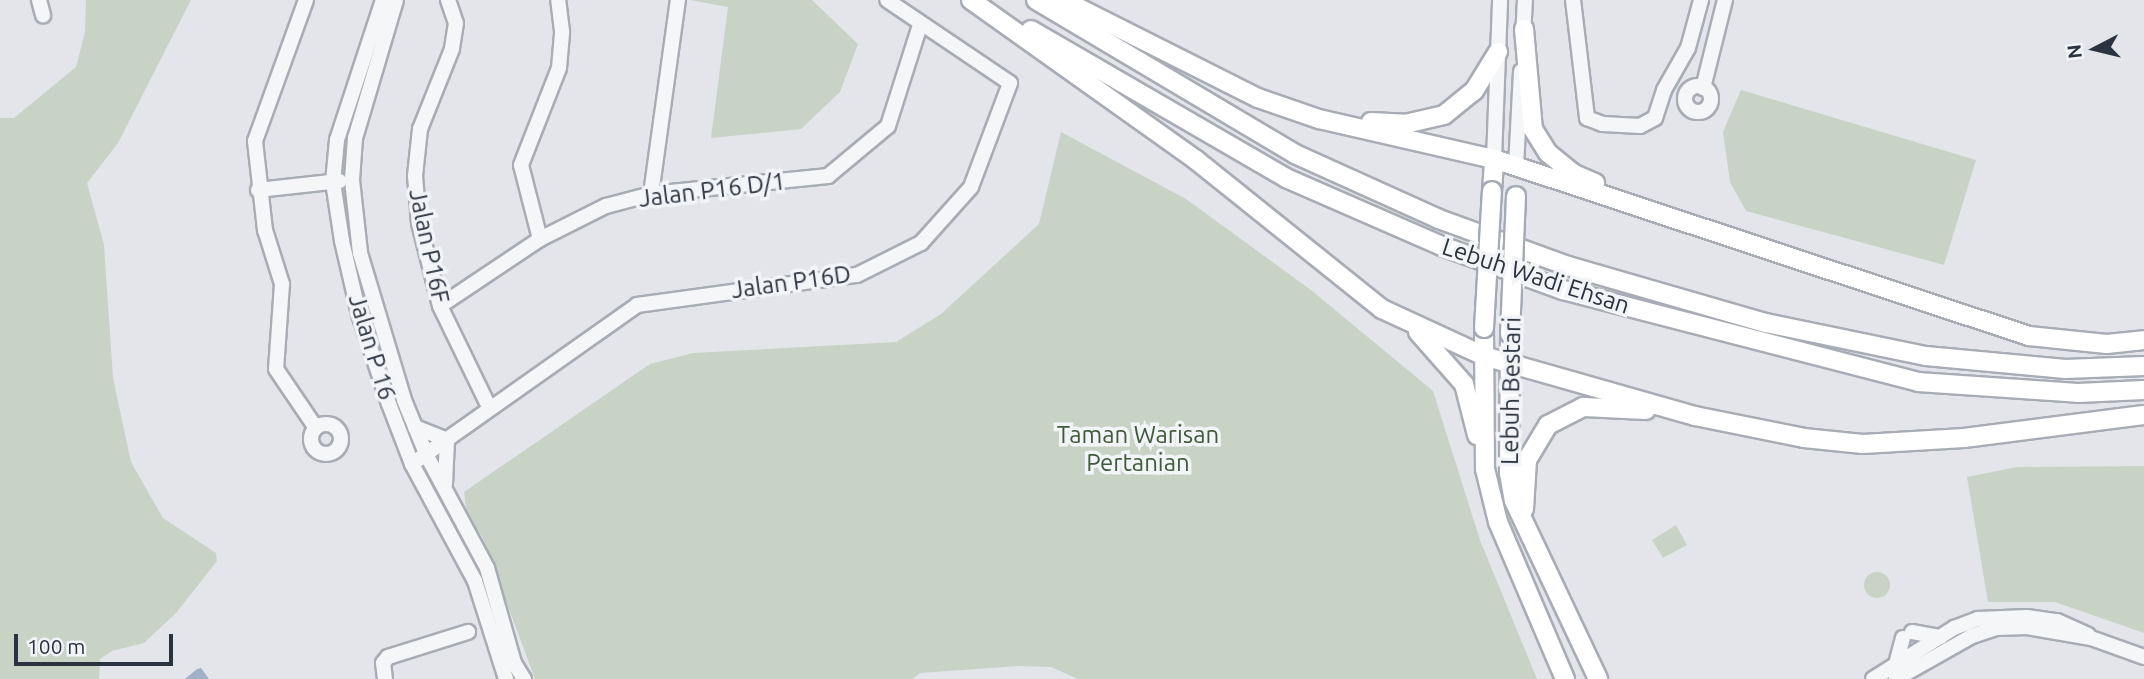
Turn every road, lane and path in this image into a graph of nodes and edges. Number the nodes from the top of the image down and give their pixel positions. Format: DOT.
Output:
graph roads {
  1 [pos="39,0"];
  2 [pos="306,0"];
  3 [pos="383,0"];
  4 [pos="396,0"];
  5 [pos="448,0"];
  6 [pos="558,0"];
  7 [pos="678,0"];
  8 [pos="887,0"];
  9 [pos="971,0"];
  10 [pos="979,0"];
  11 [pos="1037,0"];
  12 [pos="1063,0"];
  13 [pos="1500,0"];
  14 [pos="1525,0"];
  15 [pos="1573,0"];
  16 [pos="1701,0"];
  17 [pos="1725,0"];
  18 [pos="43,15"];
  19 [pos="920,25"];
  20 [pos="1524,29"];
  21 [pos="1498,52"];
  22 [pos="1670,79"];
  23 [pos="1703,88"];
  24 [pos="1688,92"];
  25 [pos="1318,119"];
  26 [pos="1494,159"];
  27 [pos="1516,167"];
  28 [pos="352,180"];
  29 [pos="333,182"];
  30 [pos="258,190"];
  31 [pos="651,194"];
  32 [pos="540,239"];
  33 [pos="1740,243"];
  34 [pos="440,306"];
  35 [pos="1409,324"];
  36 [pos="2144,340"];
  37 [pos="1484,356"];
  38 [pos="1510,364"];
  39 [pos="2144,366"];
  40 [pos="2144,390"];
  41 [pos="489,407"];
  42 [pos="2144,415"];
  43 [pos="1695,416"];
  44 [pos="415,427"];
  45 [pos="316,428"];
  46 [pos="447,440"];
  47 [pos="427,456"];
  48 [pos="412,464"];
  49 [pos="1485,469"];
  50 [pos="445,492"];
  51 [pos="1524,527"];
  52 [pos="468,632"];
  53 [pos="1941,637"];
  54 [pos="2091,638"];
  55 [pos="1921,656"];
  56 [pos="2144,657"];
  57 [pos="1589,663"];
  58 [pos="1896,672"];
  59 [pos="1563,676"];
  60 [pos="385,679"];
  61 [pos="506,679"];
  62 [pos="524,679"];
  63 [pos="1598,679"];
  64 [pos="1607,679"];
  65 [pos="1873,679"];
  1 -- 18 [label="street"];
  2 -- 30 [label="street"];
  3 -- 29 [label="street, Jalan P 16"];
  4 -- 28 [label="street, Jalan P 16"];
  5 -- 34 [label="street, Jalan P16F"];
  6 -- 32 [label="street"];
  7 -- 31 [label="street"];
  8 -- 19 [label="street, Jalan P16D"];
  9 -- 35 [label="main road"];
  10 -- 40 [label="main road, Lebuh Wadi Ehsan"];
  11 -- 39 [label="main road, Lebuh Wadi Ehsan"];
  12 -- 25 [label="main road"];
  13 -- 21 [label="street, Lebuh Bestari"];
  14 -- 20 [label="street, Lebuh Bestari"];
  15 -- 22 [label="street"];
  16 -- 22 [label="street"];
  17 -- 23 [label="street"];
  19 -- 31 [label="street, Jalan P16 D/1"];
  19 -- 41 [label="street, Jalan P16D"];
  20 -- 27 [label="street, Lebuh Bestari"];
  20 -- 33 [label="main road"];
  21 -- 25 [label="main road"];
  21 -- 26 [label="street, Lebuh Bestari"];
  22 -- 24 [label="street"];
  23 -- 24 [label="street"];
  23 -- 24 [label="street"];
  25 -- 26 [label="main road"];
  26 -- 27 [label="main road"];
  26 -- 37 [label="main road, Lebuh Bestari, bridge"];
  27 -- 33 [label="main road"];
  27 -- 38 [label="main road, Lebuh Bestari, bridge"];
  28 -- 29 [label="street"];
  28 -- 44 [label="street, Jalan P 16"];
  29 -- 30 [label="street"];
  29 -- 48 [label="street, Jalan P 16"];
  30 -- 45 [label="street"];
  31 -- 32 [label="street, Jalan P16 D/1"];
  32 -- 34 [label="street, Jalan P16 D/1"];
  33 -- 36 [label="main road"];
  34 -- 41 [label="street, Jalan P16F"];
  35 -- 37 [label="main road"];
  35 -- 49 [label="main road"];
  37 -- 38 [label="main road"];
  37 -- 49 [label="main road, Lebuh Bestari"];
  38 -- 43 [label="main road"];
  38 -- 51 [label="main road, Lebuh Bestari"];
  41 -- 46 [label="street, Jalan P16D"];
  42 -- 43 [label="main road"];
  43 -- 51 [label="main road"];
  44 -- 46 [label="street"];
  44 -- 47 [label="street, Jalan P 16"];
  46 -- 47 [label="street, Jalan P16D"];
  46 -- 50 [label="street"];
  47 -- 48 [label="street, Jalan P16D"];
  47 -- 50 [label="street, Jalan P 16"];
  48 -- 61 [label="street, Jalan P 16"];
  49 -- 59 [label="main road, Lebuh Bestari"];
  50 -- 62 [label="street, Jalan P 16"];
  51 -- 57 [label="main road, Lebuh Bestari"];
  52 -- 60 [label="street"];
  53 -- 54 [label="street"];
  53 -- 55 [label="street"];
  53 -- 58 [label="street"];
  54 -- 55 [label="street"];
  54 -- 56 [label="street"];
  55 -- 58 [label="street"];
  57 -- 63 [label="main road, Lebuh Bestari"];
  57 -- 64 [label="main road"];
  58 -- 65 [label="street"];
}
